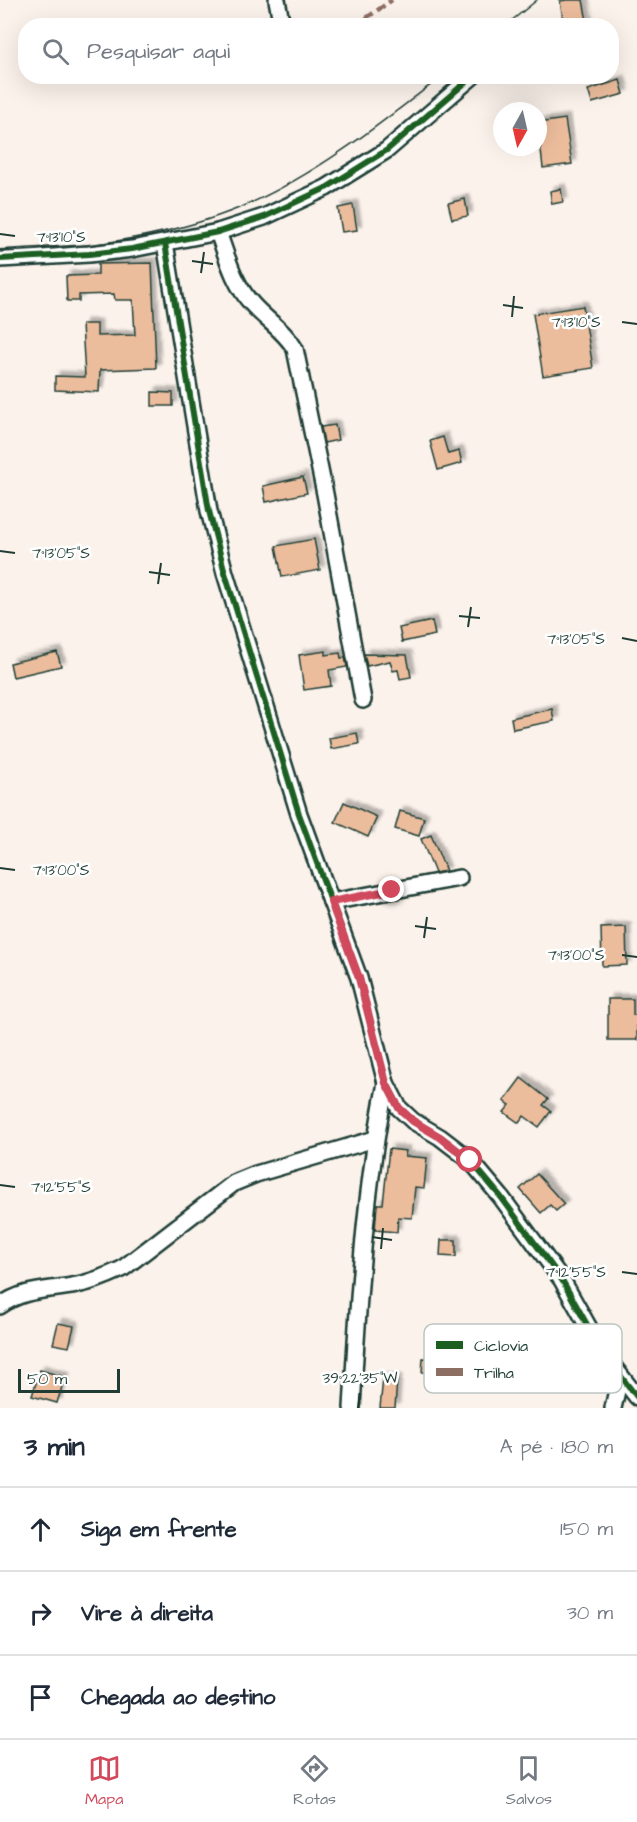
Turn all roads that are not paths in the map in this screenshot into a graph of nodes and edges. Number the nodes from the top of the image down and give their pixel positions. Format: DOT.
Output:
graph roads {
  1 [pos="277,0"];
  2 [pos="280,18"];
  3 [pos="464,84"];
  4 [pos="218,231"];
  5 [pos="165,243"];
  6 [pos="0,259"];
  7 [pos="363,700"];
  8 [pos="459,878"];
  9 [pos="331,902"];
  10 [pos="386,1083"];
  11 [pos="375,1139"];
  12 [pos="0,1306"];
  13 [pos="587,1324"];
  14 [pos="622,1379"];
  15 [pos="616,1393"];
  16 [pos="637,1397"];
  17 [pos="352,1408"];
  18 [pos="613,1408"];
  1 -- 2 [label="street"];
  3 -- 4 [label="street"];
  4 -- 5 [label="street"];
  4 -- 7 [label="street"];
  5 -- 6 [label="street"];
  5 -- 9 [label="street"];
  8 -- 9 [label="street"];
  9 -- 10 [label="street"];
  10 -- 11 [label="street"];
  10 -- 13 [label="street"];
  11 -- 12 [label="street"];
  11 -- 17 [label="street"];
  14 -- 16 [label="street"];
  15 -- 18 [label="street"];
}
